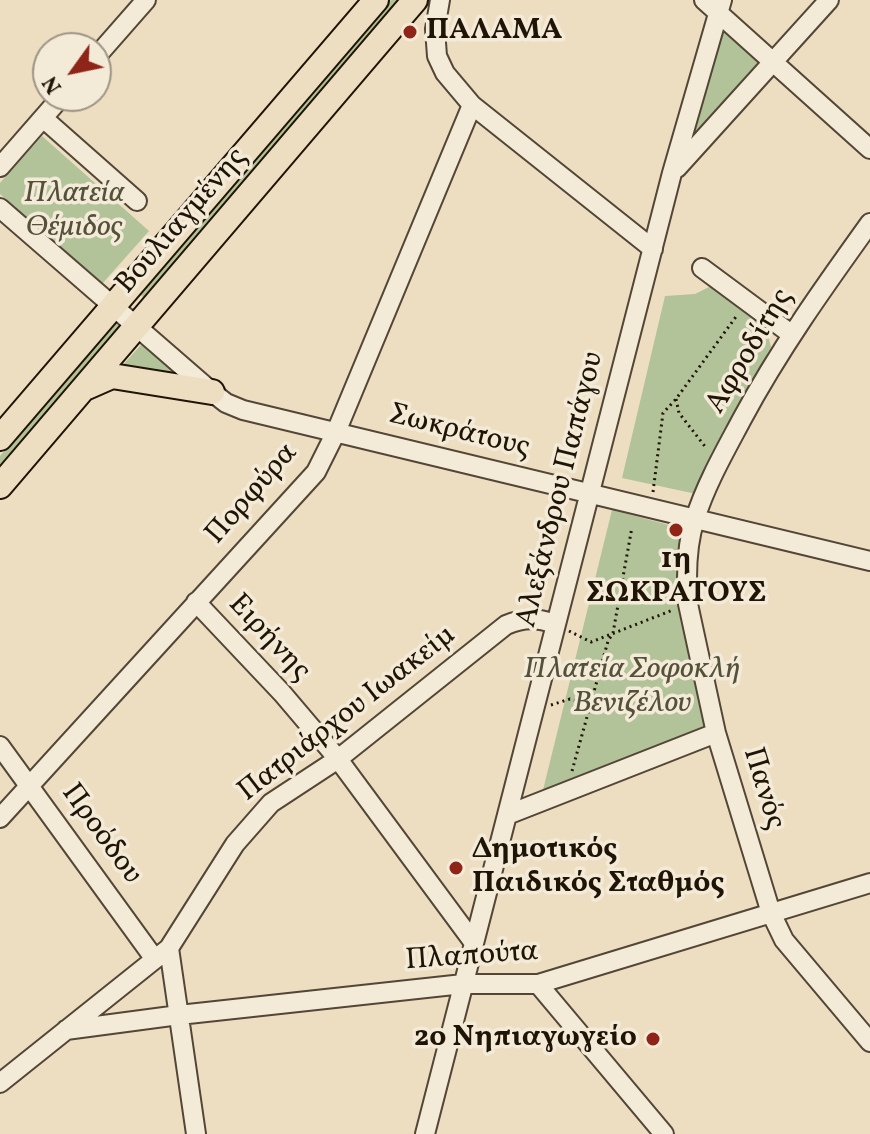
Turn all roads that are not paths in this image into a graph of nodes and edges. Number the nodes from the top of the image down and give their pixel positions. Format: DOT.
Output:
graph roads {
  1 [pos="146,0"];
  2 [pos="376,0"];
  3 [pos="415,0"];
  4 [pos="440,0"];
  5 [pos="704,0"];
  6 [pos="829,0"];
  7 [pos="720,7"];
  8 [pos="112,39"];
  9 [pos="773,62"];
  10 [pos="472,105"];
  11 [pos="48,112"];
  12 [pos="43,118"];
  13 [pos="870,149"];
  14 [pos="0,167"];
  15 [pos="672,173"];
  16 [pos="137,201"];
  17 [pos="0,208"];
  18 [pos="870,223"];
  19 [pos="653,249"];
  20 [pos="702,268"];
  21 [pos="114,306"];
  22 [pos="136,326"];
  23 [pos="791,334"];
  24 [pos="82,390"];
  25 [pos="212,392"];
  26 [pos="336,432"];
  27 [pos="0,438"];
  28 [pos="0,486"];
  29 [pos="590,494"];
  30 [pos="695,519"];
  31 [pos="870,561"];
  32 [pos="196,602"];
  33 [pos="556,624"];
  34 [pos="716,733"];
  35 [pos="0,746"];
  36 [pos="338,759"];
  37 [pos="31,786"];
  38 [pos="507,815"];
  39 [pos="0,818"];
  40 [pos="870,883"];
  41 [pos="771,913"];
  42 [pos="474,943"];
  43 [pos="161,953"];
  44 [pos="463,984"];
  45 [pos="538,984"];
  46 [pos="179,1015"];
  47 [pos="66,1030"];
  48 [pos="870,1042"];
  49 [pos="0,1083"];
  50 [pos="196,1134"];
  51 [pos="425,1134"];
  52 [pos="664,1134"];
  1 -- 8 [label="street"];
  2 -- 21 [label="main road, Βουλιαγμένης"];
  3 -- 22 [label="main road, Βουλιαγμένης"];
  4 -- 10 [label="street"];
  5 -- 7 [label="street"];
  6 -- 9 [label="street"];
  7 -- 9 [label="street"];
  7 -- 15 [label="street, Αλεξάνδρου Παπάγου"];
  9 -- 13 [label="street"];
  9 -- 15 [label="street"];
  10 -- 19 [label="street"];
  10 -- 26 [label="street, Πορφύρα"];
  11 -- 12 [label="street"];
  12 -- 14 [label="street"];
  12 -- 16 [label="street"];
  15 -- 19 [label="street, Αλεξάνδρου Παπάγου"];
  17 -- 21 [label="street, Σωκράτους"];
  18 -- 23 [label="street, Αφροδίτης"];
  19 -- 29 [label="street, Αλεξάνδρου Παπάγου"];
  20 -- 23 [label="street"];
  21 -- 22 [label="street, Σωκράτους"];
  21 -- 27 [label="main road, Βουλιαγμένης"];
  22 -- 24 [label="main road, Βουλιαγμένης"];
  22 -- 25 [label="street, Σωκράτους"];
  23 -- 30 [label="street, Αφροδίτης"];
  24 -- 25 [label="main road"];
  24 -- 28 [label="main road, Βουλιαγμένης"];
  25 -- 26 [label="street, Σωκράτους"];
  26 -- 29 [label="street, Σωκράτους"];
  26 -- 32 [label="street, Πορφύρα"];
  29 -- 30 [label="street, Σωκράτους"];
  29 -- 33 [label="street, Αλεξάνδρου Παπάγου"];
  30 -- 31 [label="street, Σωκράτους"];
  30 -- 34 [label="street, Πανός"];
  32 -- 36 [label="street, Ειρήνης"];
  32 -- 37 [label="street, Πορφύρα"];
  33 -- 36 [label="street, Πατριάρχου Ιωακείμ"];
  33 -- 38 [label="street, Αλεξάνδρου Παπάγου"];
  34 -- 38 [label="street"];
  34 -- 41 [label="street, Πανός"];
  35 -- 37 [label="street, Προόδου"];
  36 -- 42 [label="street, Ειρήνης"];
  36 -- 43 [label="street, Πατριάρχου Ιωακείμ"];
  37 -- 39 [label="street, Πορφύρα"];
  37 -- 43 [label="street, Προόδου"];
  38 -- 42 [label="street, Αλεξάνδρου Παπάγου"];
  40 -- 41 [label="street, Πλαπούτα"];
  41 -- 45 [label="street, Πλαπούτα"];
  41 -- 48 [label="street, Πανός"];
  42 -- 44 [label="street, Αλεξάνδρου Παπάγου"];
  43 -- 46 [label="street"];
  43 -- 47 [label="street, Πατριάρχου Ιωακείμ"];
  44 -- 45 [label="street, Πλαπούτα"];
  44 -- 46 [label="street, Πλαπούτα"];
  44 -- 51 [label="street, Αλεξάνδρου Παπάγου"];
  45 -- 52 [label="street"];
  46 -- 47 [label="street, Πλαπούτα"];
  46 -- 50 [label="street"];
  47 -- 49 [label="street, Πατριάρχου Ιωακείμ"];
}
